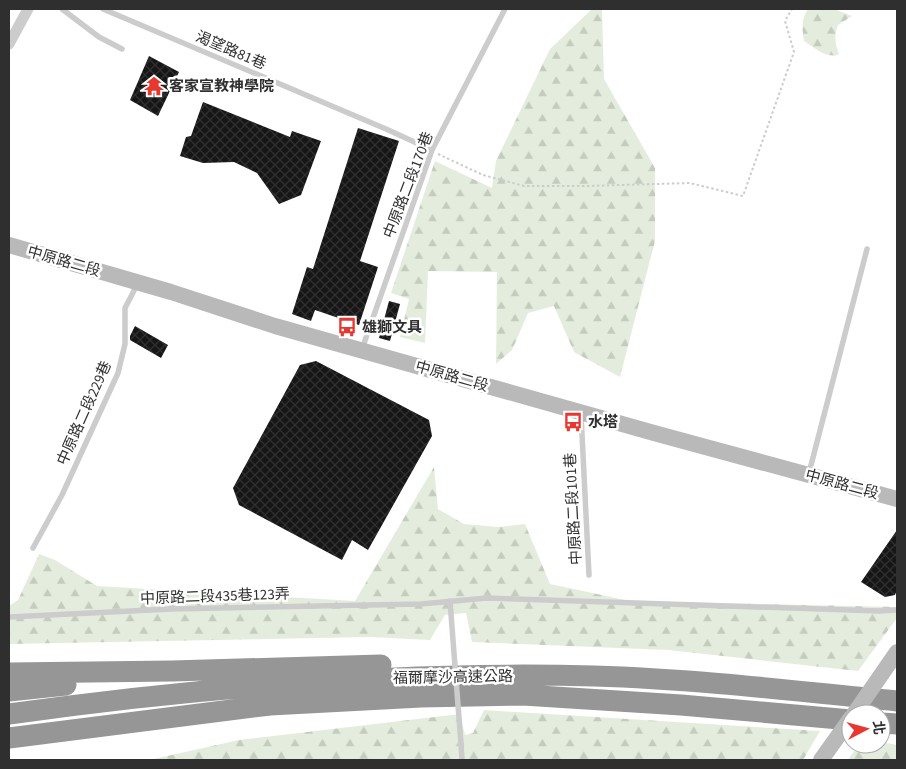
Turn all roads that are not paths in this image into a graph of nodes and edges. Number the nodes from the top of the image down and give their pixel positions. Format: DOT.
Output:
graph roads {
  1 [pos="28,9"];
  2 [pos="62,9"];
  3 [pos="103,9"];
  4 [pos="505,9"];
  5 [pos="9,44"];
  6 [pos="122,49"];
  7 [pos="432,150"];
  8 [pos="9,245"];
  9 [pos="867,249"];
  10 [pos="138,282"];
  11 [pos="362,350"];
  12 [pos="580,412"];
  13 [pos="808,475"];
  14 [pos="897,499"];
  15 [pos="33,548"];
  16 [pos="589,574"];
  17 [pos="450,602"];
  18 [pos="897,610"];
  19 [pos="9,617"];
  20 [pos="897,652"];
  21 [pos="172,671"];
  22 [pos="9,674"];
  23 [pos="594,676"];
  24 [pos="9,691"];
  25 [pos="897,701"];
  26 [pos="861,704"];
  27 [pos="9,714"];
  28 [pos="841,718"];
  29 [pos="109,724"];
  30 [pos="841,733"];
  31 [pos="9,738"];
  32 [pos="9,748"];
  33 [pos="462,760"];
  34 [pos="821,760"];
  1 -- 5 [label="street"];
  2 -- 6 [label="lane"];
  3 -- 7 [label="lane, 渴望路81巷"];
  4 -- 7 [label="lane, 中原路二段170巷"];
  7 -- 11 [label="lane, 中原路二段170巷"];
  8 -- 10 [label="street, 中原路二段"];
  9 -- 13 [label="lane"];
  10 -- 11 [label="street, 中原路二段"];
  10 -- 15 [label="lane, 中原路二段229巷"];
  11 -- 12 [label="street, 中原路二段"];
  12 -- 13 [label="street, 中原路二段"];
  12 -- 16 [label="lane, 中原路二段101巷"];
  13 -- 14 [label="street, 中原路二段"];
  17 -- 18 [label="lane, 中原路二段435巷123弄"];
  17 -- 19 [label="lane, 中原路二段435巷123弄"];
  17 -- 33 [label="lane, bridge"];
  20 -- 26 [label="street, bridge"];
  21 -- 22 [label="highway"];
  21 -- 23 [label="highway"];
  21 -- 24 [label="highway"];
  23 -- 25 [label="highway, 福爾摩沙高速公路"];
  23 -- 27 [label="highway, 福爾摩沙高速公路"];
  28 -- 29 [label="highway, 福爾摩沙高速公路"];
  29 -- 31 [label="highway, 福爾摩沙高速公路"];
  29 -- 32 [label="highway"];
  30 -- 34 [label="street, bridge"];
}
